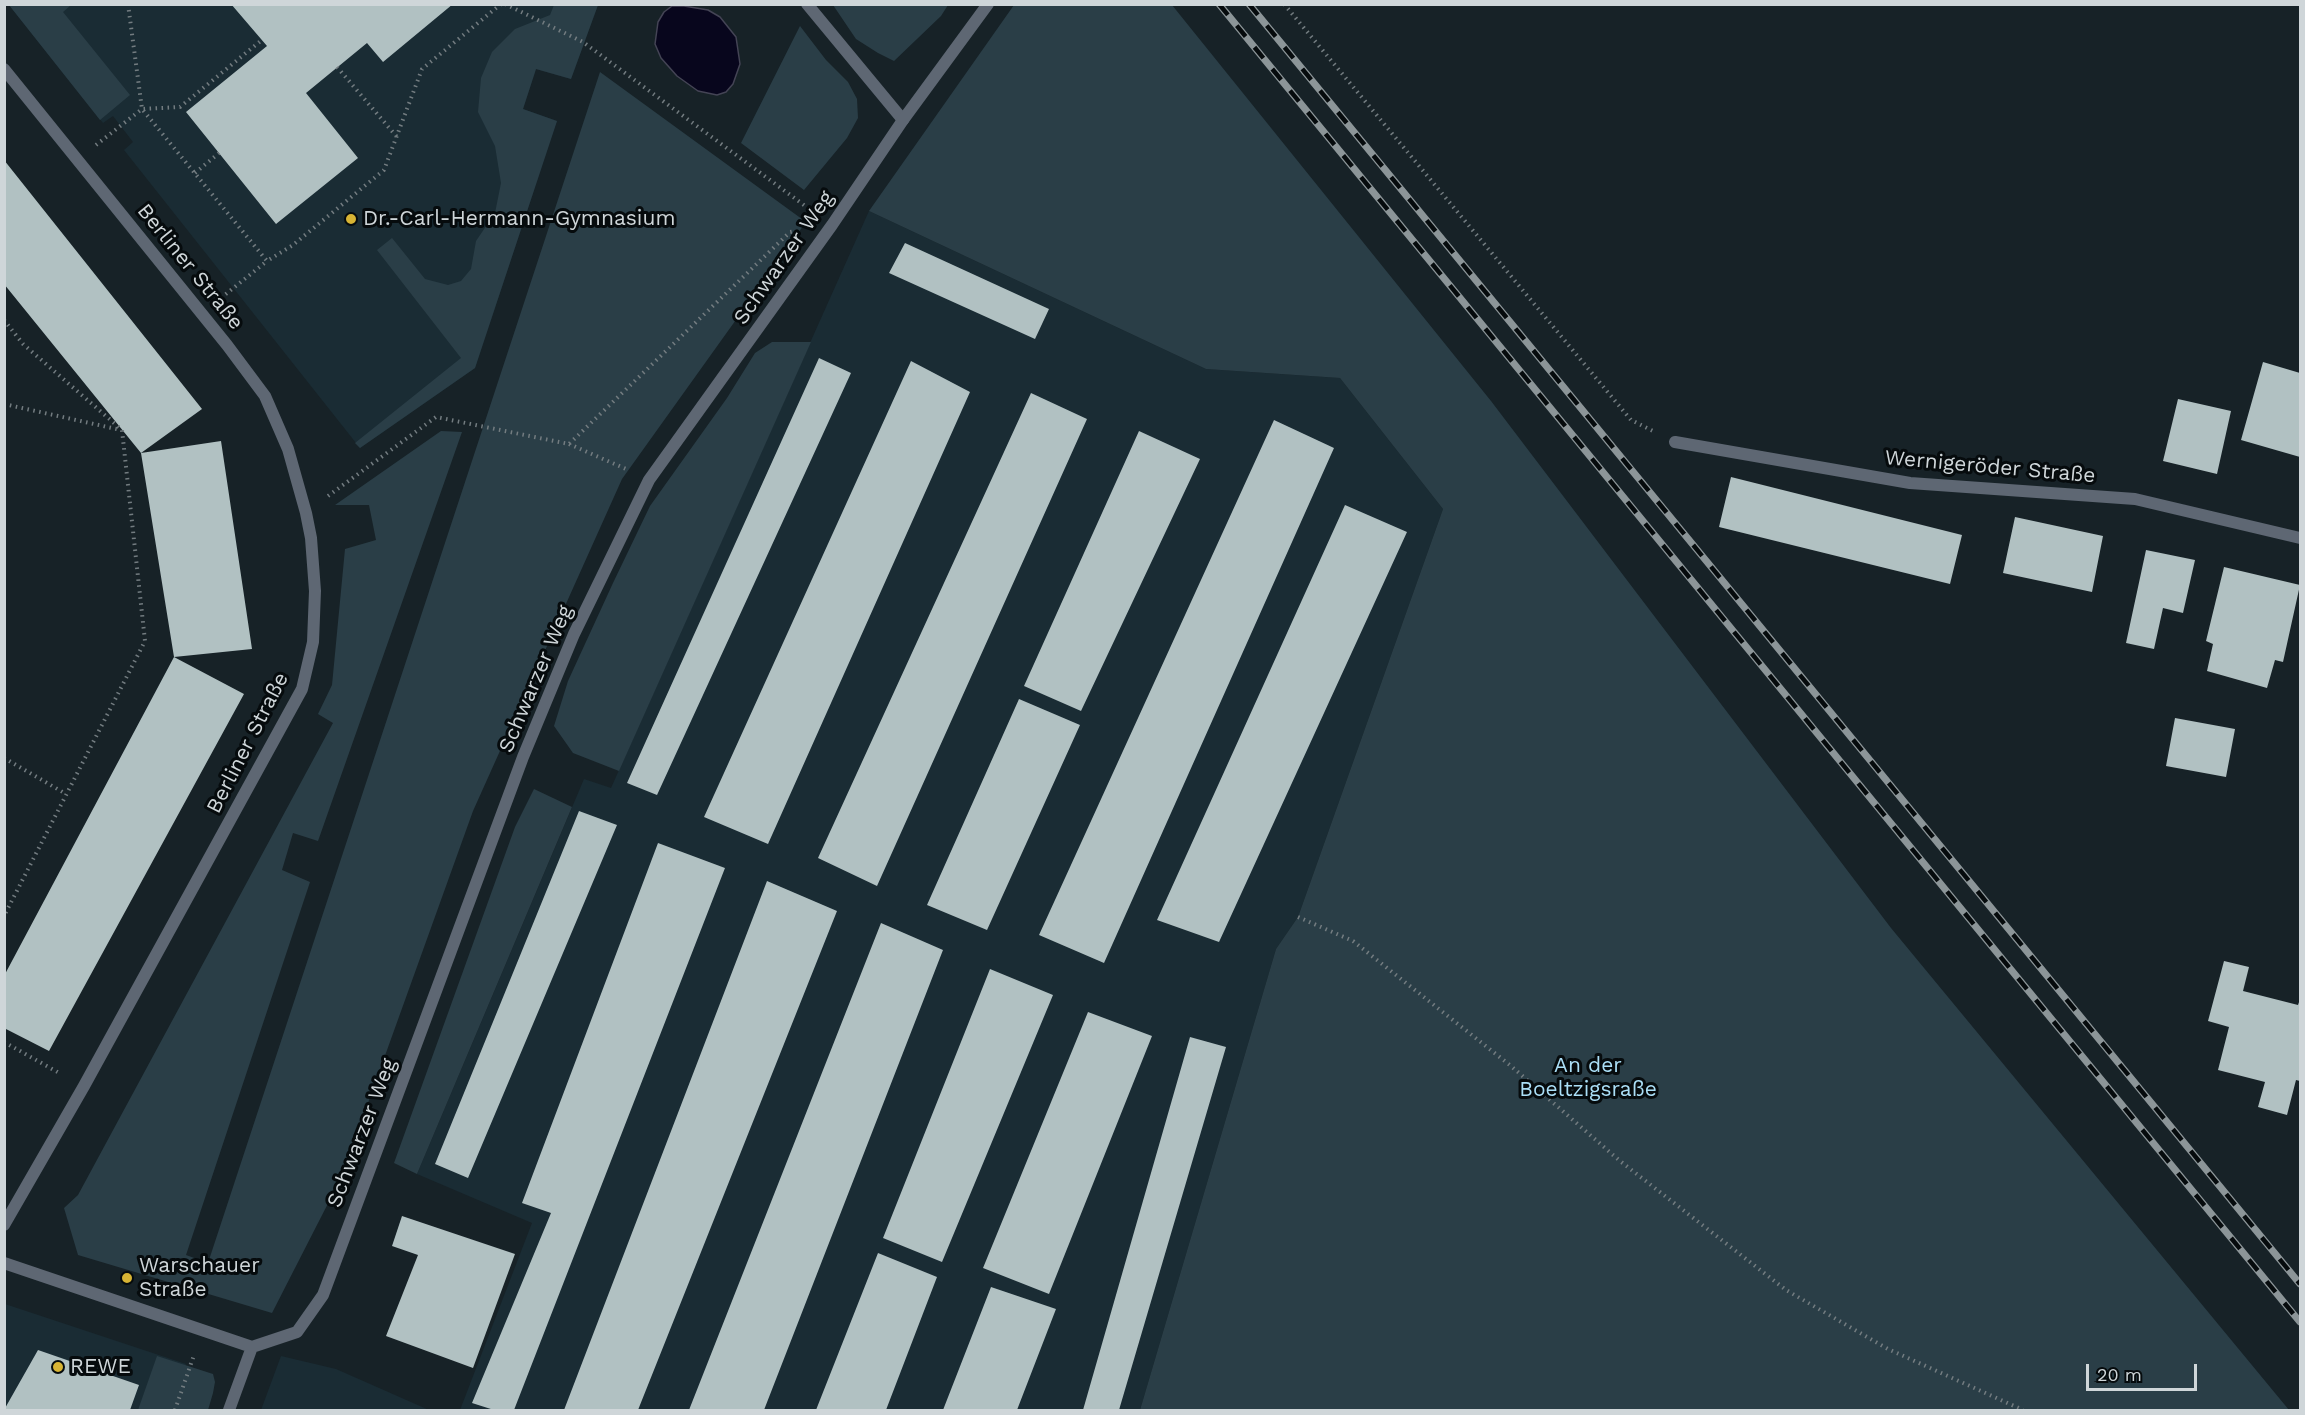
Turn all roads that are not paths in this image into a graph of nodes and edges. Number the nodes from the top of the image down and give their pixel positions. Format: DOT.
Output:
graph roads {
  1 [pos="807,4"];
  2 [pos="988,4"];
  3 [pos="4,69"];
  4 [pos="903,120"];
  5 [pos="1675,441"];
  6 [pos="2301,538"];
  7 [pos="4,1225"];
  8 [pos="4,1263"];
  9 [pos="252,1347"];
  10 [pos="229,1410"];
  1 -- 4 [label="street"];
  2 -- 4 [label="street, Schwarzer Weg"];
  3 -- 7 [label="street, Berliner Straße"];
  4 -- 9 [label="street, Schwarzer Weg"];
  5 -- 6 [label="street, Wernigeröder Straße"];
  8 -- 9 [label="street"];
  9 -- 10 [label="street"];
}
